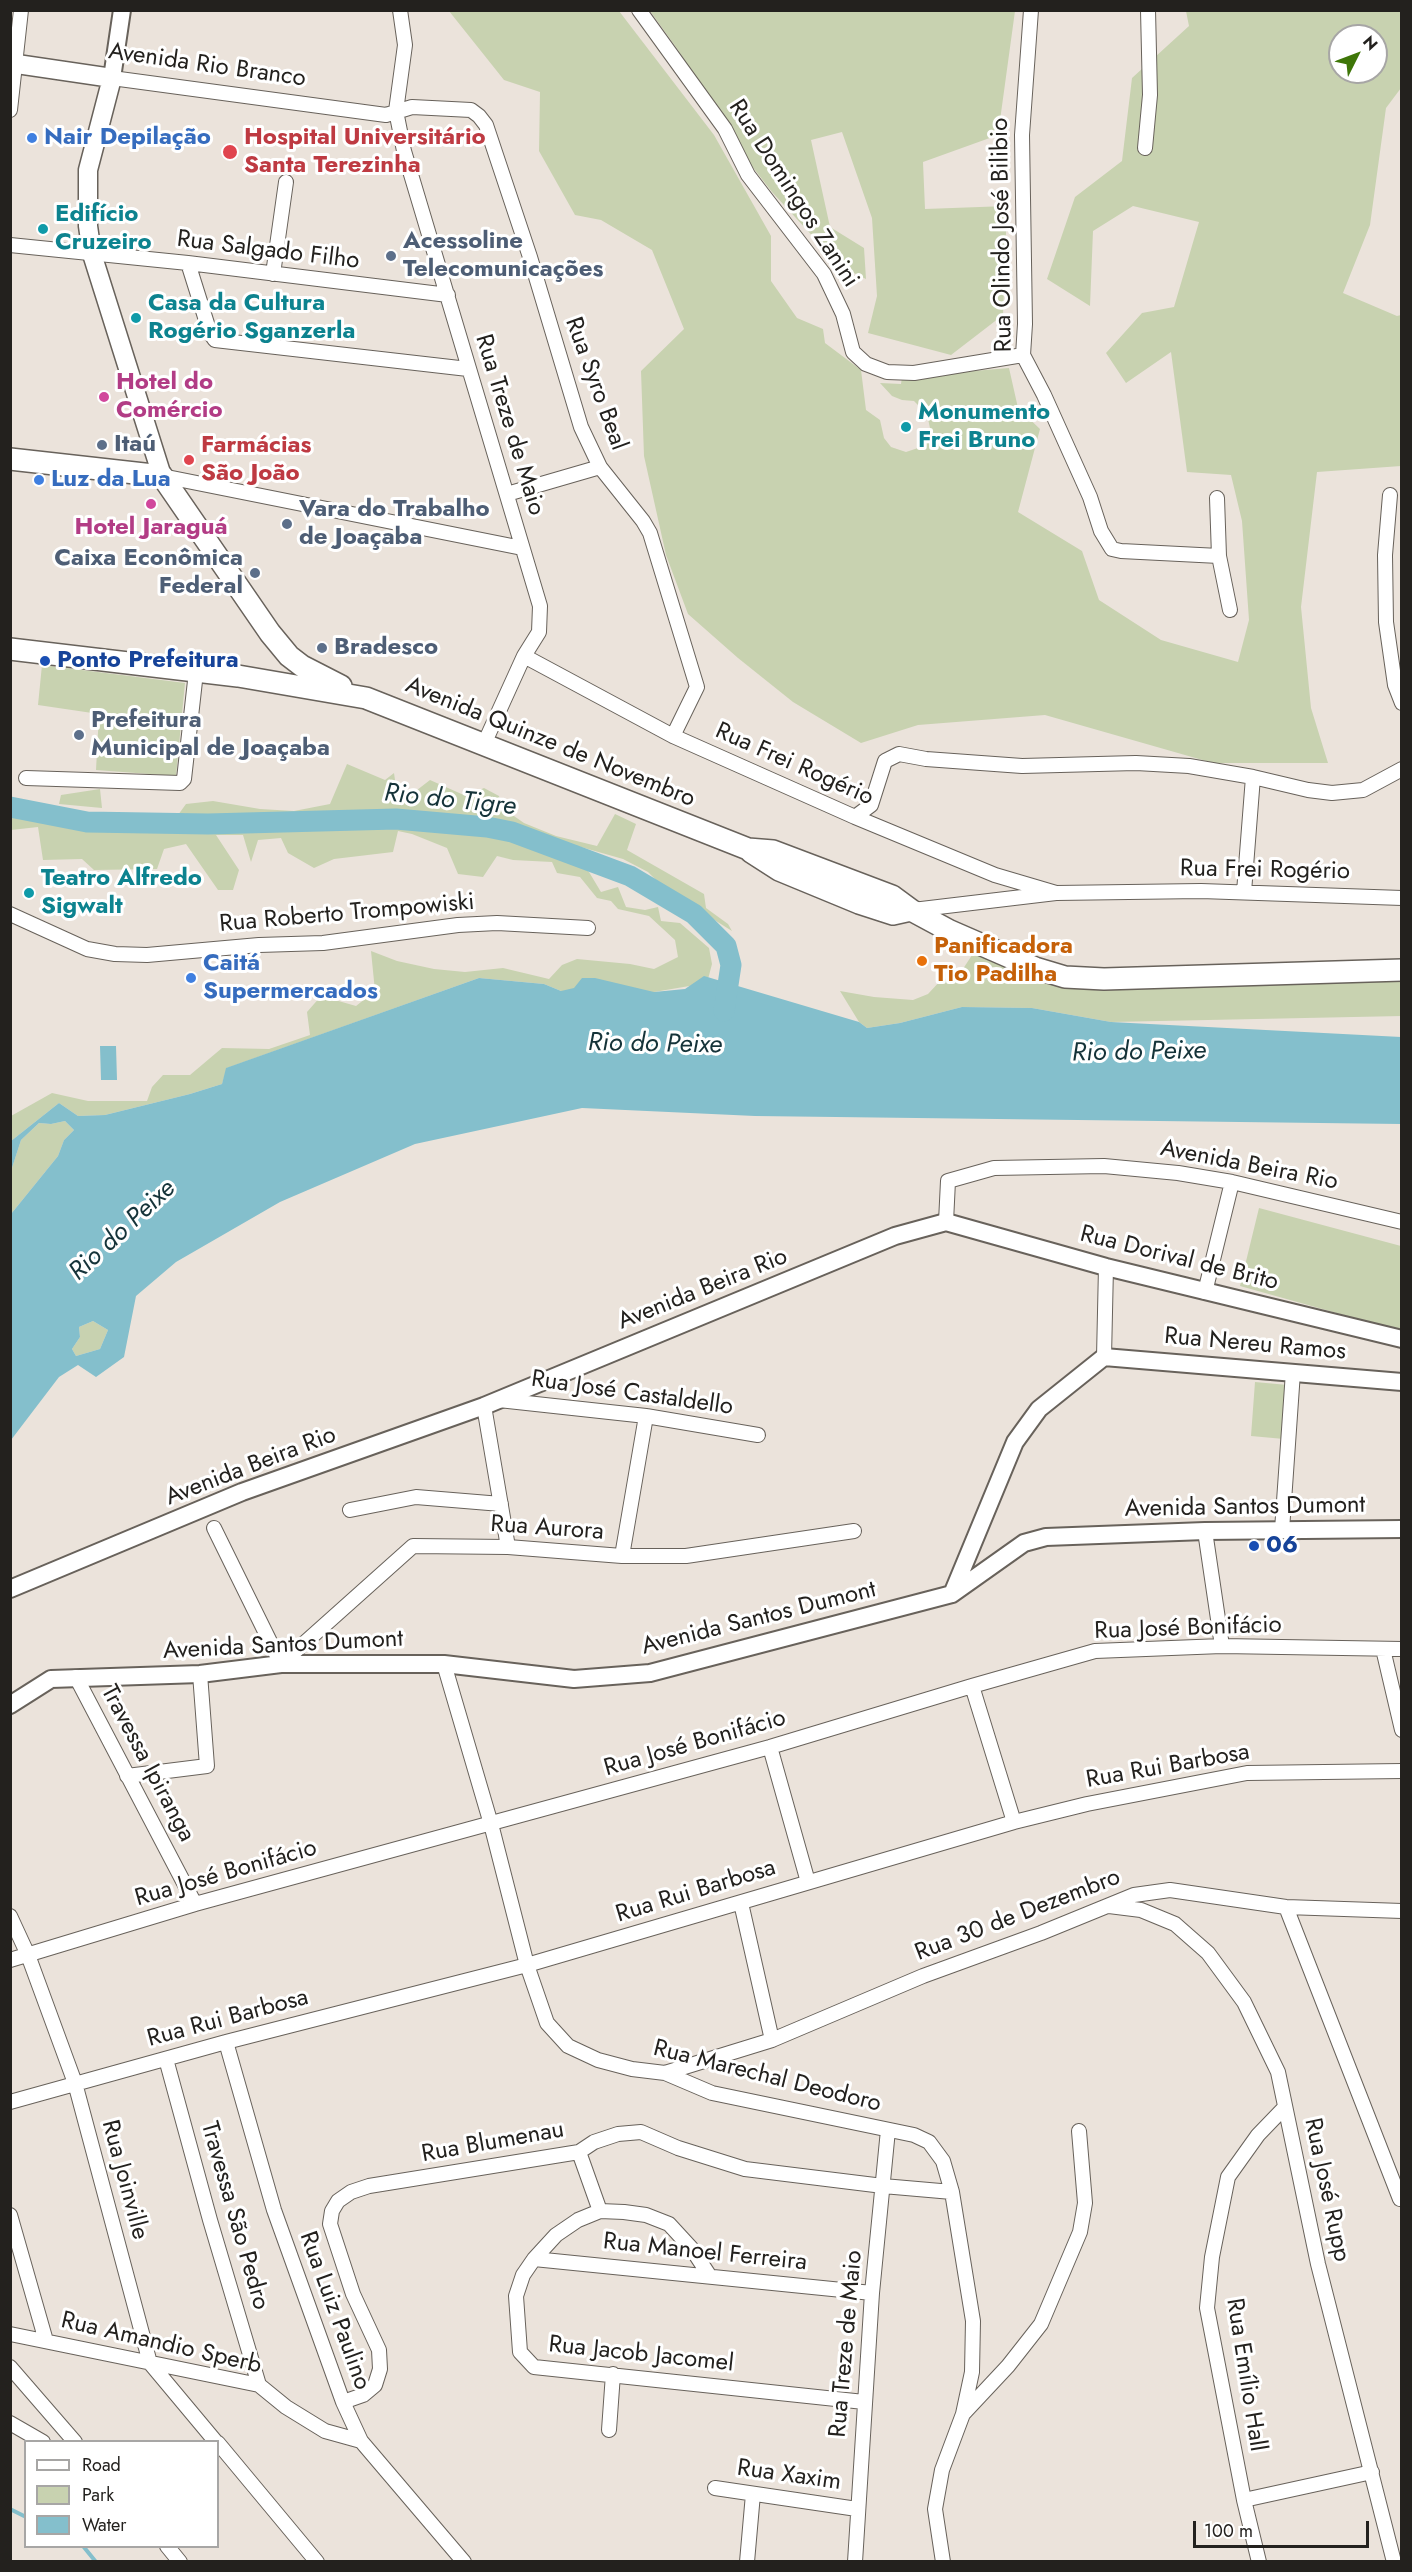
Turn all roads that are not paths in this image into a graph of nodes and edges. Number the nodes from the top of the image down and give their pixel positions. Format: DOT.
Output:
graph roads {
  1 [pos="21,10"];
  2 [pos="122,10"];
  3 [pos="400,10"];
  4 [pos="639,10"];
  5 [pos="1031,10"];
  6 [pos="1148,10"];
  7 [pos="13,64"];
  8 [pos="112,78"];
  9 [pos="10,110"];
  10 [pos="396,111"];
  11 [pos="1146,148"];
  12 [pos="286,182"];
  13 [pos="10,245"];
  14 [pos="92,254"];
  15 [pos="188,263"];
  16 [pos="273,274"];
  17 [pos="448,295"];
  18 [pos="1023,355"];
  19 [pos="468,369"];
  20 [pos="10,459"];
  21 [pos="600,467"];
  22 [pos="162,476"];
  23 [pos="507,494"];
  24 [pos="1390,495"];
  25 [pos="1217,498"];
  26 [pos="522,548"];
  27 [pos="1219,556"];
  28 [pos="1230,610"];
  29 [pos="270,633"];
  30 [pos="10,649"];
  31 [pos="524,656"];
  32 [pos="302,666"];
  33 [pos="196,672"];
  34 [pos="237,676"];
  35 [pos="286,684"];
  36 [pos="366,698"];
  37 [pos="1401,703"];
  38 [pos="673,736"];
  39 [pos="484,744"];
  40 [pos="1401,769"];
  41 [pos="1253,777"];
  42 [pos="26,778"];
  43 [pos="855,817"];
  44 [pos="1244,892"];
  45 [pos="1056,893"];
  46 [pos="1401,898"];
  47 [pos="911,910"];
  48 [pos="10,914"];
  49 [pos="588,928"];
  50 [pos="1401,970"];
  51 [pos="1232,1182"];
  52 [pos="946,1222"];
  53 [pos="1401,1222"];
  54 [pos="1106,1267"];
  55 [pos="1205,1292"];
  56 [pos="1401,1339"];
  57 [pos="1104,1357"];
  58 [pos="1293,1372"];
  59 [pos="1401,1382"];
  60 [pos="491,1403"];
  61 [pos="646,1416"];
  62 [pos="758,1435"];
  63 [pos="501,1504"];
  64 [pos="350,1510"];
  65 [pos="214,1528"];
  66 [pos="1401,1529"];
  67 [pos="1282,1530"];
  68 [pos="1205,1531"];
  69 [pos="854,1532"];
  70 [pos="970,1546"];
  71 [pos="508,1547"];
  72 [pos="622,1556"];
  73 [pos="1000,1560"];
  74 [pos="10,1589"];
  75 [pos="952,1594"];
  76 [pos="1222,1646"];
  77 [pos="1401,1649"];
  78 [pos="1383,1650"];
  79 [pos="281,1664"];
  80 [pos="444,1664"];
  81 [pos="200,1674"];
  82 [pos="76,1677"];
  83 [pos="972,1686"];
  84 [pos="10,1705"];
  85 [pos="1401,1730"];
  86 [pos="770,1747"];
  87 [pos="1401,1771"];
  88 [pos="127,1776"];
  89 [pos="1014,1822"];
  90 [pos="490,1824"];
  91 [pos="808,1882"];
  92 [pos="741,1903"];
  93 [pos="195,1904"];
  94 [pos="1107,1906"];
  95 [pos="1286,1907"];
  96 [pos="1401,1911"];
  97 [pos="10,1916"];
  98 [pos="28,1955"];
  99 [pos="10,1960"];
  100 [pos="527,1965"];
  101 [pos="772,2040"];
  102 [pos="226,2042"];
  103 [pos="166,2059"];
  104 [pos="665,2073"];
  105 [pos="75,2084"];
  106 [pos="10,2102"];
  107 [pos="1285,2107"];
  108 [pos="888,2130"];
  109 [pos="1078,2131"];
  110 [pos="579,2152"];
  111 [pos="884,2186"];
  112 [pos="952,2192"];
  113 [pos="1400,2199"];
  114 [pos="600,2211"];
  115 [pos="10,2215"];
  116 [pos="534,2259"];
  117 [pos="709,2275"];
  118 [pos="872,2293"];
  119 [pos="10,2334"];
  120 [pos="46,2341"];
  121 [pos="150,2363"];
  122 [pos="10,2367"];
  123 [pos="613,2374"];
  124 [pos="259,2385"];
  125 [pos="344,2402"];
  126 [pos="864,2402"];
  127 [pos="963,2414"];
  128 [pos="10,2423"];
  129 [pos="609,2430"];
  130 [pos="40,2440"];
  131 [pos="73,2440"];
  132 [pos="215,2440"];
  133 [pos="361,2441"];
  134 [pos="219,2444"];
  135 [pos="1372,2472"];
  136 [pos="715,2488"];
  137 [pos="753,2494"];
  138 [pos="1244,2500"];
  139 [pos="857,2509"];
  140 [pos="168,2548"];
  141 [pos="180,2562"];
  142 [pos="317,2562"];
  143 [pos="464,2562"];
  144 [pos="747,2562"];
  145 [pos="855,2562"];
  146 [pos="943,2562"];
  147 [pos="1259,2562"];
  148 [pos="1394,2562"];
  1 -- 7 [label="street"];
  2 -- 8 [label="street"];
  3 -- 10 [label="street, Rua Treze de Maio"];
  4 -- 18 [label="street, Rua Domingos Zanini"];
  5 -- 18 [label="street, Rua Olindo José Bilibio"];
  6 -- 11 [label="street"];
  7 -- 8 [label="main road, Avenida Rio Branco"];
  7 -- 9 [label="street"];
  8 -- 10 [label="street, Avenida Rio Branco"];
  8 -- 14 [label="main road"];
  10 -- 17 [label="street, Rua Treze de Maio"];
  10 -- 21 [label="street, Rua Syro Beal"];
  12 -- 16 [label="street"];
  13 -- 14 [label="street, Rua Salgado Filho"];
  14 -- 15 [label="street, Rua Salgado Filho"];
  14 -- 22 [label="main road"];
  15 -- 16 [label="street, Rua Salgado Filho"];
  15 -- 19 [label="street"];
  16 -- 17 [label="street, Rua Salgado Filho"];
  17 -- 19 [label="street, Rua Treze de Maio"];
  18 -- 27 [label="street, Rua Olindo José Bilibio"];
  19 -- 23 [label="street, Rua Treze de Maio"];
  20 -- 22 [label="main road"];
  21 -- 23 [label="street"];
  21 -- 38 [label="street, Rua Syro Beal"];
  22 -- 26 [label="street"];
  22 -- 29 [label="main road"];
  23 -- 26 [label="street, Rua Treze de Maio"];
  24 -- 37 [label="street"];
  25 -- 27 [label="street"];
  26 -- 31 [label="street, Rua Treze de Maio"];
  27 -- 28 [label="street"];
  29 -- 32 [label="main road"];
  29 -- 34 [label="main road"];
  30 -- 33 [label="main road, Avenida Quinze de Novembro"];
  31 -- 38 [label="street, Rua Frei Rogério"];
  31 -- 39 [label="street, Rua Treze de Maio"];
  32 -- 35 [label="main road"];
  32 -- 36 [label="main road"];
  33 -- 34 [label="main road, Avenida Quinze de Novembro"];
  33 -- 42 [label="street"];
  34 -- 35 [label="main road, Avenida Quinze de Novembro"];
  35 -- 36 [label="main road, Avenida Quinze de Novembro"];
  36 -- 39 [label="main road, Avenida Quinze de Novembro"];
  38 -- 43 [label="street, Rua Frei Rogério"];
  39 -- 47 [label="main road, Avenida Quinze de Novembro"];
  40 -- 41 [label="street"];
  41 -- 43 [label="street"];
  41 -- 44 [label="street"];
  43 -- 45 [label="street, Rua Frei Rogério"];
  44 -- 45 [label="street, Rua Frei Rogério"];
  44 -- 46 [label="street, Rua Frei Rogério"];
  45 -- 47 [label="street, Rua Frei Rogério"];
  47 -- 50 [label="main road, Avenida Quinze de Novembro"];
  48 -- 49 [label="street, Rua Roberto Trompowiski"];
  51 -- 52 [label="street, Avenida Beira Rio"];
  51 -- 53 [label="street, Avenida Beira Rio"];
  51 -- 55 [label="street"];
  52 -- 54 [label="street, Rua Dorival de Brito"];
  52 -- 60 [label="street, Avenida Beira Rio"];
  54 -- 55 [label="street, Rua Dorival de Brito"];
  54 -- 57 [label="street"];
  55 -- 56 [label="street, Rua Dorival de Brito"];
  57 -- 58 [label="street, Rua Nereu Ramos"];
  57 -- 70 [label="street"];
  58 -- 59 [label="street, Rua Nereu Ramos"];
  58 -- 67 [label="street"];
  60 -- 61 [label="street, Rua José Castaldello"];
  60 -- 63 [label="street"];
  60 -- 74 [label="street, Avenida Beira Rio"];
  61 -- 62 [label="street, Rua José Castaldello"];
  61 -- 72 [label="street"];
  63 -- 64 [label="street"];
  63 -- 71 [label="street"];
  65 -- 79 [label="street"];
  66 -- 67 [label="street, Avenida Santos Dumont"];
  67 -- 68 [label="street, Avenida Santos Dumont"];
  68 -- 73 [label="street, Avenida Santos Dumont"];
  68 -- 76 [label="street"];
  69 -- 72 [label="street, Rua Aurora"];
  70 -- 73 [label="street"];
  70 -- 75 [label="street"];
  71 -- 72 [label="street, Rua Aurora"];
  71 -- 79 [label="street, Rua Aurora"];
  73 -- 75 [label="street, Avenida Santos Dumont"];
  75 -- 80 [label="street, Avenida Santos Dumont"];
  76 -- 78 [label="street, Rua José Bonifácio"];
  76 -- 83 [label="street, Rua José Bonifácio"];
  77 -- 78 [label="street, Rua José Bonifácio"];
  78 -- 85 [label="street"];
  79 -- 80 [label="street, Avenida Santos Dumont"];
  79 -- 81 [label="street, Avenida Santos Dumont"];
  80 -- 90 [label="street, Rua Marechal Deodoro"];
  81 -- 82 [label="street, Avenida Santos Dumont"];
  81 -- 88 [label="street"];
  82 -- 84 [label="street, Avenida Santos Dumont"];
  82 -- 88 [label="street, Travessa Ipiranga"];
  83 -- 86 [label="street, Rua José Bonifácio"];
  83 -- 89 [label="street"];
  86 -- 90 [label="street, Rua José Bonifácio"];
  86 -- 91 [label="street"];
  87 -- 89 [label="street, Rua Rui Barbosa"];
  88 -- 93 [label="street, Travessa Ipiranga"];
  89 -- 91 [label="street, Rua Rui Barbosa"];
  90 -- 93 [label="street, Rua José Bonifácio"];
  90 -- 100 [label="street, Rua Marechal Deodoro"];
  91 -- 92 [label="street, Rua Rui Barbosa"];
  92 -- 100 [label="street, Rua Rui Barbosa"];
  92 -- 101 [label="street"];
  93 -- 98 [label="street, Rua José Bonifácio"];
  94 -- 95 [label="street, Rua 30 de Dezembro"];
  94 -- 101 [label="street, Rua 30 de Dezembro"];
  94 -- 107 [label="street, Rua José Rupp"];
  95 -- 96 [label="street, Rua 30 de Dezembro"];
  95 -- 113 [label="street"];
  97 -- 98 [label="street, Rua Joinville"];
  98 -- 99 [label="street, Rua José Bonifácio"];
  98 -- 105 [label="street, Rua Joinville"];
  100 -- 102 [label="street, Rua Rui Barbosa"];
  100 -- 104 [label="street, Rua Marechal Deodoro"];
  101 -- 104 [label="street, Rua 30 de Dezembro"];
  102 -- 103 [label="street, Rua Rui Barbosa"];
  102 -- 125 [label="street, Rua Luiz Paulino"];
  103 -- 105 [label="street, Rua Rui Barbosa"];
  103 -- 124 [label="street, Travessa São Pedro"];
  104 -- 108 [label="street, Rua Marechal Deodoro"];
  105 -- 106 [label="street, Rua Rui Barbosa"];
  105 -- 121 [label="street, Rua Joinville"];
  107 -- 135 [label="street, Rua José Rupp"];
  107 -- 138 [label="street, Rua Emílio Hall"];
  108 -- 111 [label="street, Rua Treze de Maio"];
  108 -- 112 [label="street, Rua Marechal Deodoro"];
  109 -- 127 [label="street"];
  110 -- 111 [label="street, Rua Blumenau"];
  110 -- 114 [label="street"];
  110 -- 125 [label="street, Rua Blumenau"];
  111 -- 112 [label="street, Rua Blumenau"];
  111 -- 118 [label="street, Rua Treze de Maio"];
  112 -- 127 [label="street, Rua Marechal Deodoro"];
  114 -- 116 [label="street, Rua Jacob Jacomel"];
  114 -- 117 [label="street, Rua Jacob Jacomel"];
  115 -- 120 [label="street"];
  116 -- 117 [label="street, Rua Manoel Ferreira"];
  116 -- 123 [label="street, Rua Jacob Jacomel"];
  117 -- 118 [label="street, Rua Manoel Ferreira"];
  118 -- 126 [label="street, Rua Treze de Maio"];
  119 -- 120 [label="street, Rua Amandio Sperb"];
  120 -- 121 [label="street, Rua Amandio Sperb"];
  121 -- 124 [label="street, Rua Amandio Sperb"];
  121 -- 132 [label="street, Rua Joinville"];
  122 -- 131 [label="street"];
  123 -- 126 [label="street, Rua Jacob Jacomel"];
  123 -- 129 [label="street"];
  124 -- 133 [label="street, Rua Amandio Sperb"];
  125 -- 133 [label="street, Rua Luiz Paulino"];
  126 -- 139 [label="street, Rua Treze de Maio"];
  127 -- 146 [label="street, Rua Marechal Deodoro"];
  128 -- 130 [label="street"];
  133 -- 143 [label="street, Rua Luiz Paulino"];
  134 -- 142 [label="street, Rua Joinville"];
  135 -- 138 [label="street"];
  135 -- 148 [label="street, Rua José Rupp"];
  136 -- 137 [label="street, Rua Xaxim"];
  137 -- 139 [label="street, Rua Xaxim"];
  137 -- 144 [label="street"];
  138 -- 147 [label="street, Rua Emílio Hall"];
  139 -- 145 [label="street, Rua Treze de Maio"];
  140 -- 141 [label="street"];
}
